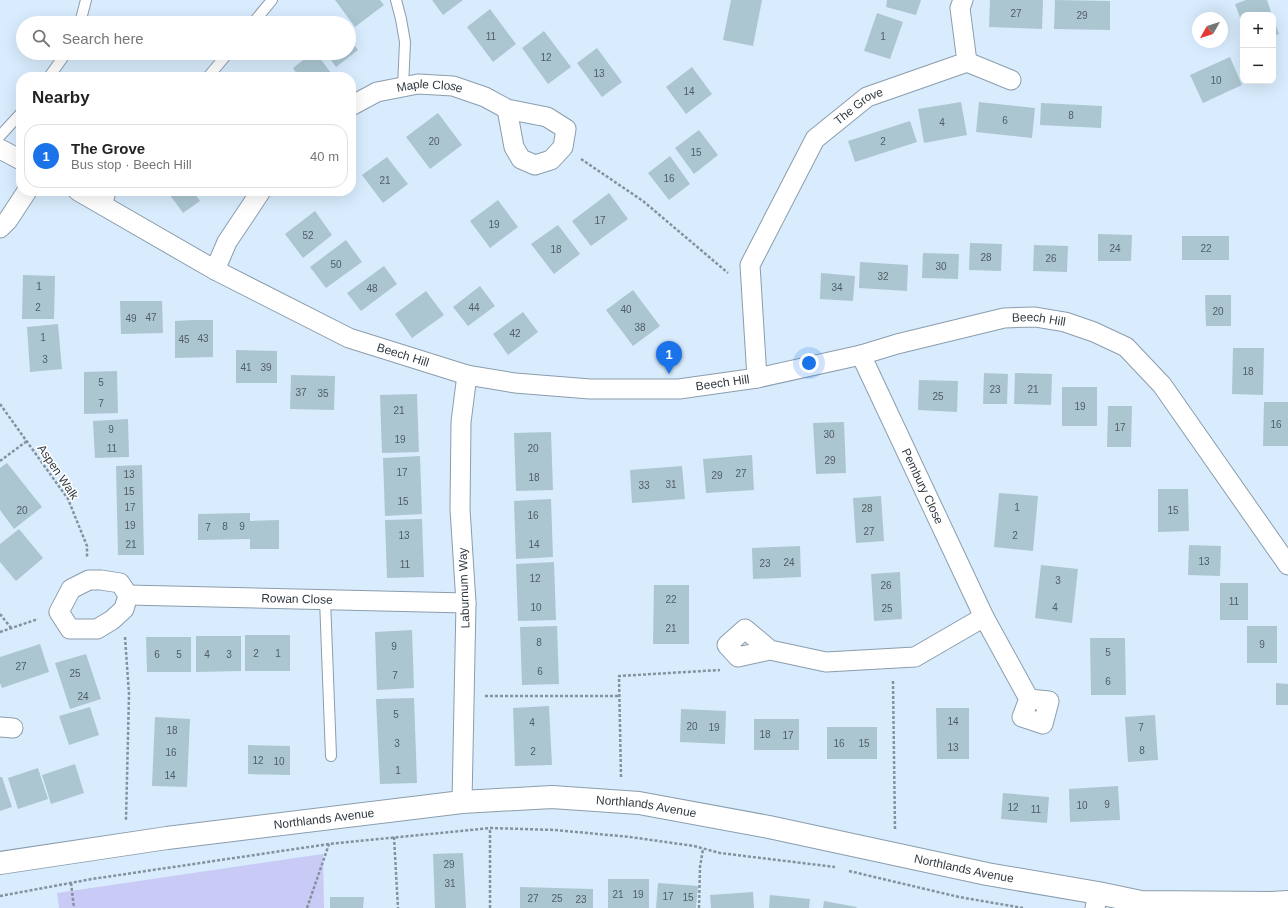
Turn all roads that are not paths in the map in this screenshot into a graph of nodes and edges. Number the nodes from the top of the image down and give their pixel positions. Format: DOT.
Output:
graph roads {
  1 [pos="86,0"];
  2 [pos="272,0"];
  3 [pos="396,0"];
  4 [pos="963,0"];
  5 [pos="82,16"];
  6 [pos="259,16"];
  7 [pos="61,60"];
  8 [pos="222,60"];
  9 [pos="967,62"];
  10 [pos="53,72"];
  11 [pos="212,72"];
  12 [pos="1011,80"];
  13 [pos="403,87"];
  14 [pos="356,103"];
  15 [pos="507,109"];
  16 [pos="16,118"];
  17 [pos="0,136"];
  18 [pos="0,149"];
  19 [pos="16,157"];
  20 [pos="25,196"];
  21 [pos="97,196"];
  22 [pos="258,196"];
  23 [pos="108,199"];
  24 [pos="0,228"];
  25 [pos="215,270"];
  26 [pos="861,355"];
  27 [pos="466,375"];
  28 [pos="757,378"];
  29 [pos="1288,565"];
  30 [pos="325,599"];
  31 [pos="126,602"];
  32 [pos="466,603"];
  33 [pos="984,617"];
  34 [pos="770,650"];
  35 [pos="1029,699"];
  36 [pos="331,756"];
  37 [pos="462,802"];
  38 [pos="0,863"];
  39 [pos="1096,900"];
  40 [pos="1288,902"];
  1 -- 5 [label="lane"];
  2 -- 6 [label="lane"];
  3 -- 13 [label="lane"];
  4 -- 9 [label="street"];
  7 -- 10 [label="lane"];
  8 -- 11 [label="lane"];
  9 -- 12 [label="street"];
  9 -- 28 [label="street, The Grove"];
  13 -- 14 [label="street, Maple Close"];
  13 -- 15 [label="street, Maple Close"];
  15 -- 15 [label="street, Maple Close"];
  16 -- 17 [label="lane"];
  18 -- 19 [label="street"];
  20 -- 24 [label="street"];
  21 -- 23 [label="street, Beech Hill"];
  22 -- 25 [label="street"];
  23 -- 25 [label="street, Beech Hill"];
  25 -- 27 [label="street, Beech Hill"];
  26 -- 28 [label="street, Beech Hill"];
  26 -- 29 [label="street, Beech Hill"];
  26 -- 33 [label="street, Pembury Close"];
  27 -- 28 [label="street, Beech Hill"];
  27 -- 32 [label="street, Laburnum Way"];
  30 -- 31 [label="street, Rowan Close"];
  30 -- 32 [label="street, Rowan Close"];
  30 -- 36 [label="lane"];
  31 -- 31 [label="street"];
  32 -- 37 [label="street, Laburnum Way"];
  33 -- 34 [label="street"];
  33 -- 35 [label="street, Pembury Close"];
  34 -- 34 [label="street"];
  37 -- 38 [label="street, Northlands Avenue"];
  37 -- 39 [label="street, Northlands Avenue"];
  39 -- 40 [label="street, Northlands Avenue"];
}
